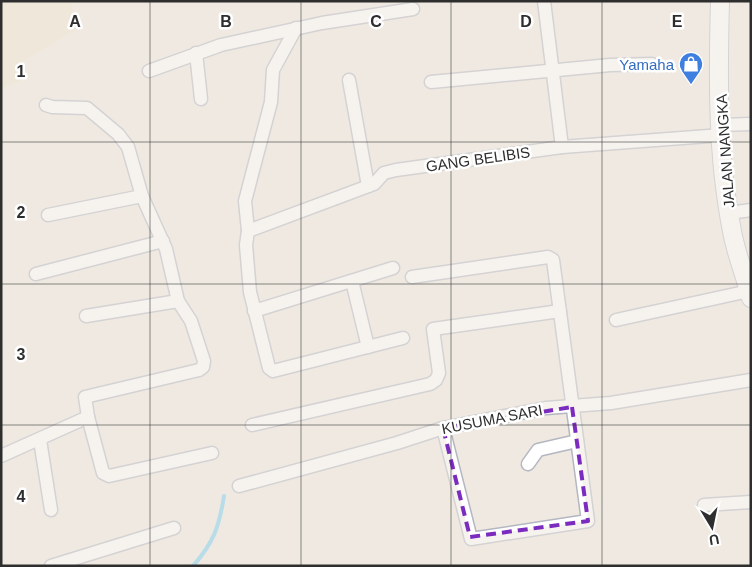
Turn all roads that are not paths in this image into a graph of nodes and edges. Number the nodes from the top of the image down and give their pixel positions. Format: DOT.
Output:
graph roads {
  1 [pos="544,1"];
  2 [pos="720,1"];
  3 [pos="413,9"];
  4 [pos="296,28"];
  5 [pos="196,53"];
  6 [pos="652,64"];
  7 [pos="554,70"];
  8 [pos="149,71"];
  9 [pos="349,80"];
  10 [pos="431,82"];
  11 [pos="201,99"];
  12 [pos="46,104"];
  13 [pos="751,124"];
  14 [pos="721,130"];
  15 [pos="562,147"];
  16 [pos="368,186"];
  17 [pos="142,196"];
  18 [pos="751,210"];
  19 [pos="729,213"];
  20 [pos="48,215"];
  21 [pos="248,231"];
  22 [pos="163,241"];
  23 [pos="392,268"];
  24 [pos="36,274"];
  25 [pos="412,277"];
  26 [pos="352,281"];
  27 [pos="750,294"];
  28 [pos="178,301"];
  29 [pos="254,311"];
  30 [pos="560,311"];
  31 [pos="86,316"];
  32 [pos="616,320"];
  33 [pos="403,338"];
  34 [pos="368,347"];
  35 [pos="751,380"];
  36 [pos="572,406"];
  37 [pos="88,417"];
  38 [pos="252,425"];
  39 [pos="443,428"];
  40 [pos="40,440"];
  41 [pos="577,441"];
  42 [pos="2,452"];
  43 [pos="212,453"];
  44 [pos="528,464"];
  45 [pos="238,486"];
  46 [pos="751,502"];
  47 [pos="704,505"];
  48 [pos="51,510"];
  49 [pos="174,528"];
  50 [pos="51,566"];
  1 -- 7 [label="street"];
  2 -- 14 [label="main road, JALAN NANGKA"];
  3 -- 4 [label="street"];
  4 -- 5 [label="street"];
  4 -- 21 [label="street"];
  5 -- 8 [label="street"];
  5 -- 11 [label="street"];
  6 -- 7 [label="street"];
  7 -- 10 [label="street"];
  7 -- 15 [label="street"];
  9 -- 16 [label="street"];
  12 -- 17 [label="street"];
  13 -- 14 [label="street, GANG BELIBIS"];
  14 -- 15 [label="street, GANG BELIBIS"];
  14 -- 19 [label="main road, JALAN NANGKA"];
  15 -- 16 [label="street, GANG BELIBIS"];
  16 -- 21 [label="street, GANG BELIBIS"];
  17 -- 20 [label="street"];
  17 -- 22 [label="street"];
  18 -- 19 [label="street"];
  19 -- 27 [label="main road, JALAN NANGKA"];
  21 -- 29 [label="street"];
  22 -- 24 [label="street"];
  22 -- 28 [label="street"];
  23 -- 26 [label="street"];
  25 -- 30 [label="street"];
  26 -- 29 [label="street"];
  26 -- 34 [label="street"];
  27 -- 32 [label="street"];
  28 -- 31 [label="street"];
  28 -- 37 [label="street"];
  29 -- 34 [label="street"];
  30 -- 36 [label="street"];
  30 -- 38 [label="street"];
  33 -- 34 [label="street"];
  35 -- 36 [label="street, KUSUMA SARI"];
  36 -- 39 [label="street, KUSUMA SARI"];
  36 -- 41 [label="street"];
  37 -- 40 [label="street"];
  37 -- 43 [label="street"];
  39 -- 41 [label="street"];
  39 -- 45 [label="street, KUSUMA SARI"];
  40 -- 42 [label="street"];
  40 -- 48 [label="street"];
  41 -- 44 [label="street"];
  46 -- 47 [label="street"];
  49 -- 50 [label="street"];
}
